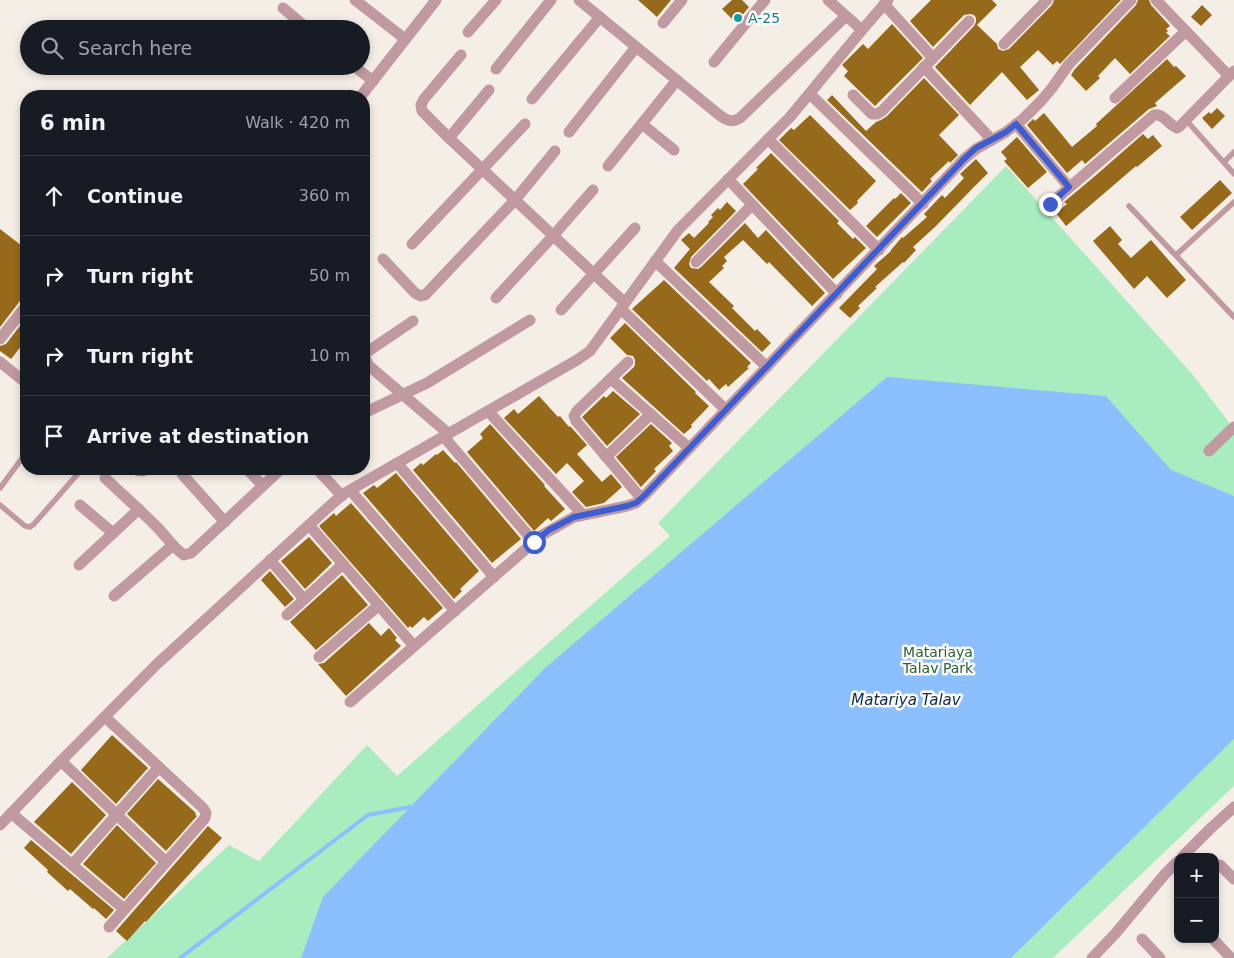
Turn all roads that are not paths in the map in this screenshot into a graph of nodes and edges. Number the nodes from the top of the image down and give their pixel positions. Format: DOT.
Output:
graph roads {
  1 [pos="354,0"];
  2 [pos="496,0"];
  3 [pos="551,0"];
  4 [pos="579,0"];
  5 [pos="682,0"];
  6 [pos="765,0"];
  7 [pos="828,0"];
  8 [pos="1131,0"];
  9 [pos="1156,0"];
  10 [pos="433,1"];
  11 [pos="886,2"];
  12 [pos="1041,2"];
  13 [pos="283,8"];
  14 [pos="846,16"];
  15 [pos="600,17"];
  16 [pos="297,20"];
  17 [pos="969,21"];
  18 [pos="662,23"];
  19 [pos="862,30"];
  20 [pos="1186,31"];
  21 [pos="468,32"];
  22 [pos="405,39"];
  23 [pos="1004,44"];
  24 [pos="636,47"];
  25 [pos="460,55"];
  26 [pos="933,58"];
  27 [pos="714,62"];
  28 [pos="924,67"];
  29 [pos="496,69"];
  30 [pos="1232,73"];
  31 [pos="365,75"];
  32 [pos="677,80"];
  33 [pos="373,81"];
  34 [pos="366,90"];
  35 [pos="490,90"];
  36 [pos="810,94"];
  37 [pos="853,95"];
  38 [pos="532,98"];
  39 [pos="1115,98"];
  40 [pos="1186,120"];
  41 [pos="525,124"];
  42 [pos="642,124"];
  43 [pos="1016,124"];
  44 [pos="569,132"];
  45 [pos="449,138"];
  46 [pos="768,139"];
  47 [pos="992,140"];
  48 [pos="555,150"];
  49 [pos="674,150"];
  50 [pos="1234,152"];
  51 [pos="1224,162"];
  52 [pos="608,166"];
  53 [pos="483,169"];
  54 [pos="1234,174"];
  55 [pos="728,179"];
  56 [pos="1069,187"];
  57 [pos="593,190"];
  58 [pos="515,200"];
  59 [pos="1234,202"];
  60 [pos="922,204"];
  61 [pos="1050,204"];
  62 [pos="752,205"];
  63 [pos="1129,206"];
  64 [pos="635,228"];
  65 [pos="553,236"];
  66 [pos="412,244"];
  67 [pos="879,250"];
  68 [pos="1176,255"];
  69 [pos="383,259"];
  70 [pos="655,261"];
  71 [pos="696,262"];
  72 [pos="594,274"];
  73 [pos="837,294"];
  74 [pos="496,298"];
  75 [pos="623,306"];
  76 [pos="561,310"];
  77 [pos="20,314"];
  78 [pos="1234,317"];
  79 [pos="530,320"];
  80 [pos="413,321"];
  81 [pos="0,339"];
  82 [pos="370,350"];
  83 [pos="0,362"];
  84 [pos="628,362"];
  85 [pos="370,367"];
  86 [pos="767,367"];
  87 [pos="20,378"];
  88 [pos="611,379"];
  89 [pos="402,395"];
  90 [pos="370,410"];
  91 [pos="726,410"];
  92 [pos="488,411"];
  93 [pos="651,414"];
  94 [pos="1234,427"];
  95 [pos="447,435"];
  96 [pos="689,448"];
  97 [pos="1208,451"];
  98 [pos="606,457"];
  99 [pos="20,461"];
  100 [pos="398,464"];
  101 [pos="77,475"];
  102 [pos="183,475"];
  103 [pos="252,475"];
  104 [pos="275,475"];
  105 [pos="324,475"];
  106 [pos="105,478"];
  107 [pos="263,486"];
  108 [pos="0,488"];
  109 [pos="346,493"];
  110 [pos="641,498"];
  111 [pos="0,505"];
  112 [pos="80,506"];
  113 [pos="139,509"];
  114 [pos="583,515"];
  115 [pos="225,522"];
  116 [pos="309,525"];
  117 [pos="114,533"];
  118 [pos="534,542"];
  119 [pos="173,545"];
  120 [pos="270,560"];
  121 [pos="343,564"];
  122 [pos="78,565"];
  123 [pos="494,577"];
  124 [pos="114,596"];
  125 [pos="304,599"];
  126 [pos="379,605"];
  127 [pos="455,610"];
  128 [pos="286,615"];
  129 [pos="414,646"];
  130 [pos="319,657"];
  131 [pos="350,702"];
  132 [pos="105,716"];
  133 [pos="61,761"];
  134 [pos="159,767"];
  135 [pos="1234,806"];
  136 [pos="11,813"];
  137 [pos="117,815"];
  138 [pos="0,825"];
  139 [pos="1186,853"];
  140 [pos="166,861"];
  141 [pos="72,865"];
  142 [pos="1174,865"];
  143 [pos="1220,865"];
  144 [pos="1234,879"];
  145 [pos="124,909"];
  146 [pos="109,927"];
  147 [pos="1142,939"];
  148 [pos="1217,943"];
  149 [pos="1092,958"];
  150 [pos="1160,958"];
  151 [pos="1231,958"];
  1 -- 22 [label="street"];
  2 -- 21 [label="street"];
  3 -- 29 [label="street"];
  4 -- 15 [label="street"];
  5 -- 18 [label="street"];
  6 -- 27 [label="street"];
  7 -- 14 [label="street"];
  8 -- 43 [label="street"];
  9 -- 20 [label="street"];
  10 -- 22 [label="street"];
  11 -- 19 [label="street"];
  11 -- 26 [label="street"];
  12 -- 23 [label="street"];
  13 -- 16 [label="street"];
  14 -- 19 [label="street"];
  14 -- 32 [label="street"];
  15 -- 24 [label="street"];
  15 -- 38 [label="street"];
  17 -- 26 [label="street"];
  19 -- 36 [label="street"];
  20 -- 30 [label="street"];
  20 -- 39 [label="street"];
  22 -- 33 [label="street"];
  24 -- 32 [label="street"];
  24 -- 44 [label="street"];
  25 -- 45 [label="street"];
  26 -- 28 [label="street"];
  28 -- 37 [label="street"];
  28 -- 47 [label="street"];
  30 -- 40 [label="street"];
  31 -- 33 [label="street"];
  32 -- 42 [label="street"];
  33 -- 34 [label="street"];
  35 -- 45 [label="street"];
  36 -- 46 [label="street"];
  36 -- 60 [label="street"];
  40 -- 51 [label="lane"];
  40 -- 56 [label="street"];
  41 -- 53 [label="street"];
  42 -- 49 [label="street"];
  42 -- 52 [label="street"];
  43 -- 47 [label="street"];
  43 -- 56 [label="street"];
  45 -- 53 [label="street"];
  46 -- 55 [label="street"];
  46 -- 67 [label="street"];
  47 -- 60 [label="street"];
  48 -- 58 [label="street"];
  50 -- 51 [label="lane"];
  51 -- 54 [label="lane"];
  53 -- 58 [label="street"];
  53 -- 66 [label="street"];
  55 -- 62 [label="street"];
  55 -- 70 [label="street"];
  56 -- 61 [label="street"];
  57 -- 65 [label="street"];
  58 -- 65 [label="street"];
  58 -- 69 [label="street"];
  59 -- 68 [label="lane"];
  60 -- 67 [label="street"];
  62 -- 71 [label="street"];
  62 -- 73 [label="street"];
  63 -- 68 [label="lane"];
  64 -- 72 [label="street"];
  65 -- 72 [label="street"];
  65 -- 74 [label="street"];
  67 -- 73 [label="street"];
  68 -- 78 [label="lane"];
  70 -- 75 [label="street"];
  70 -- 86 [label="street"];
  72 -- 75 [label="street"];
  72 -- 76 [label="street"];
  73 -- 86 [label="street"];
  75 -- 91 [label="street"];
  75 -- 92 [label="street"];
  77 -- 81 [label="street"];
  79 -- 89 [label="street"];
  80 -- 82 [label="street"];
  83 -- 87 [label="street"];
  84 -- 88 [label="street"];
  85 -- 89 [label="street"];
  86 -- 91 [label="street"];
  88 -- 93 [label="street"];
  88 -- 98 [label="street"];
  89 -- 90 [label="street"];
  89 -- 95 [label="street"];
  91 -- 96 [label="street"];
  92 -- 95 [label="street"];
  92 -- 114 [label="street"];
  93 -- 96 [label="street"];
  93 -- 98 [label="street"];
  94 -- 97 [label="street"];
  95 -- 100 [label="street"];
  95 -- 118 [label="street"];
  96 -- 110 [label="street"];
  98 -- 110 [label="street"];
  99 -- 108 [label="lane"];
  100 -- 109 [label="street"];
  100 -- 123 [label="street"];
  101 -- 111 [label="lane"];
  102 -- 115 [label="street"];
  103 -- 107 [label="street"];
  104 -- 107 [label="street"];
  105 -- 109 [label="street"];
  106 -- 113 [label="street"];
  107 -- 115 [label="street"];
  109 -- 116 [label="street"];
  109 -- 127 [label="street"];
  110 -- 114 [label="street"];
  112 -- 117 [label="street"];
  113 -- 117 [label="street"];
  113 -- 119 [label="street"];
  114 -- 118 [label="street"];
  115 -- 119 [label="street"];
  116 -- 120 [label="street"];
  116 -- 121 [label="street"];
  117 -- 122 [label="street"];
  118 -- 123 [label="street"];
  119 -- 124 [label="street"];
  120 -- 125 [label="street"];
  120 -- 132 [label="street"];
  121 -- 125 [label="street"];
  121 -- 126 [label="street"];
  123 -- 127 [label="street"];
  125 -- 128 [label="street"];
  126 -- 129 [label="street"];
  126 -- 130 [label="street"];
  127 -- 129 [label="street"];
  129 -- 131 [label="street"];
  132 -- 133 [label="street"];
  132 -- 134 [label="street"];
  133 -- 136 [label="street"];
  133 -- 137 [label="street"];
  134 -- 137 [label="street"];
  134 -- 140 [label="street"];
  135 -- 139 [label="street"];
  136 -- 138 [label="street"];
  136 -- 141 [label="street"];
  137 -- 140 [label="street"];
  137 -- 141 [label="street"];
  140 -- 145 [label="street"];
  141 -- 145 [label="street"];
  142 -- 149 [label="street"];
  143 -- 144 [label="street"];
  145 -- 146 [label="street"];
  147 -- 150 [label="street"];
  148 -- 151 [label="street"];
}
